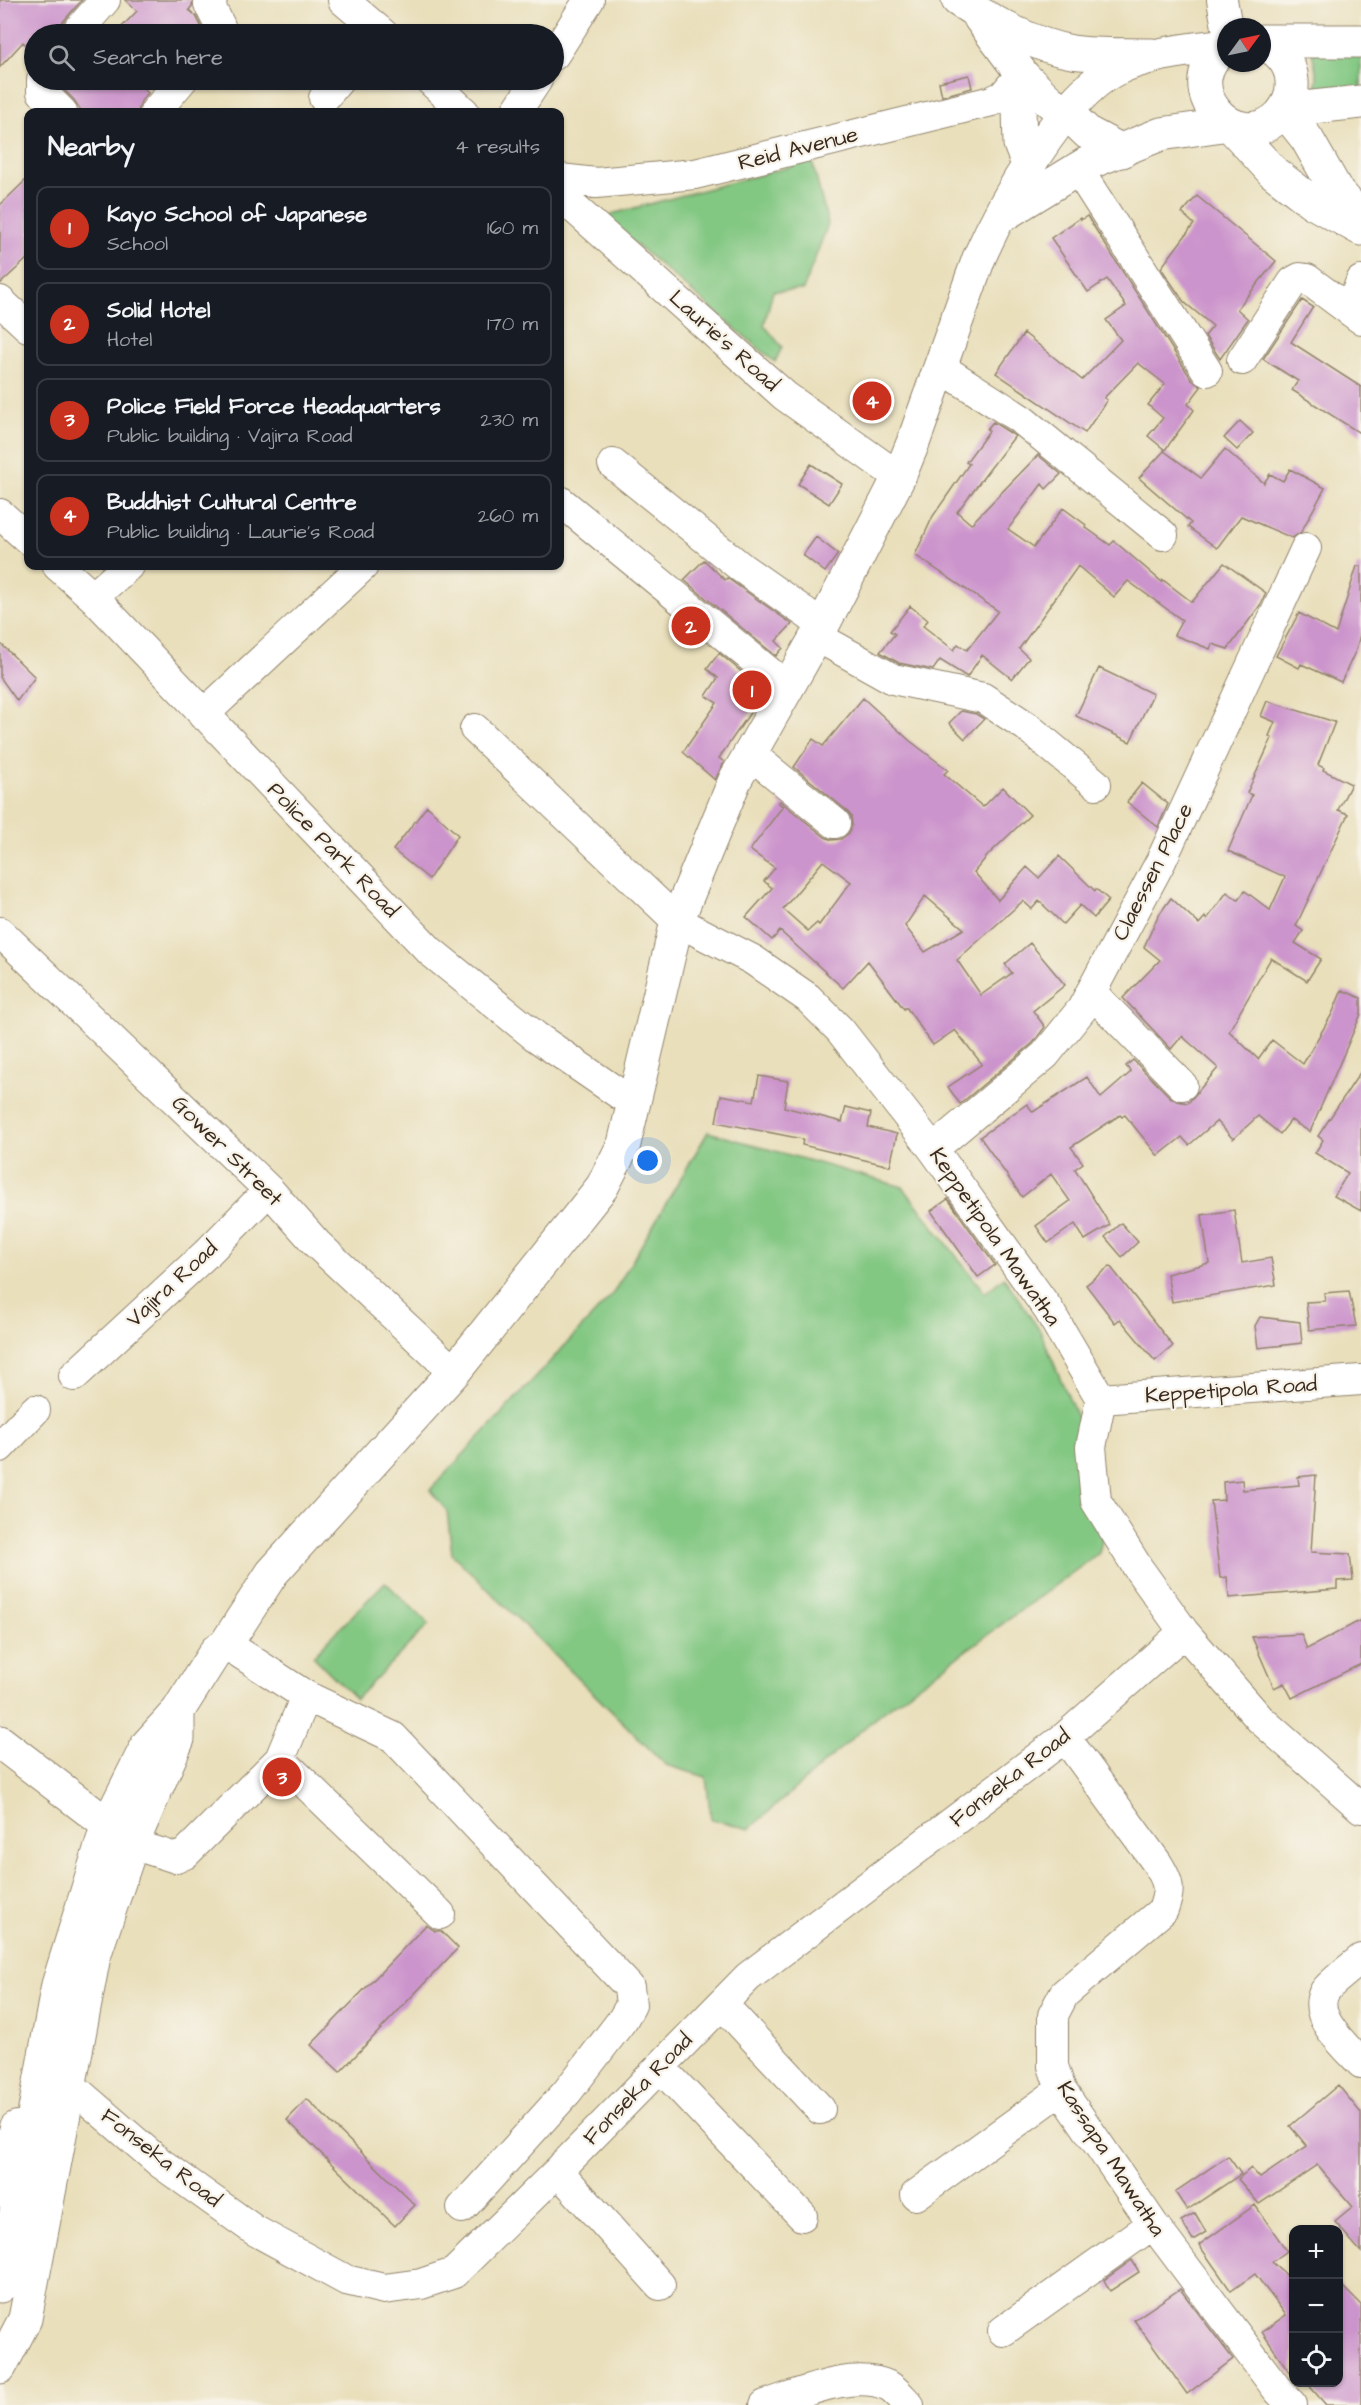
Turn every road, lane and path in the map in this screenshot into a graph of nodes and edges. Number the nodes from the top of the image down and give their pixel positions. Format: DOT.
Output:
graph roads {
  1 [pos="105,0"];
  2 [pos="212,0"];
  3 [pos="342,0"];
  4 [pos="589,0"];
  5 [pos="1222,0"];
  6 [pos="967,6"];
  7 [pos="1225,18"];
  8 [pos="84,24"];
  9 [pos="219,24"];
  10 [pos="368,24"];
  11 [pos="564,39"];
  12 [pos="1361,41"];
  13 [pos="1271,42"];
  14 [pos="1217,47"];
  15 [pos="1271,47"];
  16 [pos="1152,55"];
  17 [pos="1217,56"];
  18 [pos="1023,75"];
  19 [pos="42,90"];
  20 [pos="174,90"];
  21 [pos="441,90"];
  22 [pos="530,90"];
  23 [pos="1361,102"];
  24 [pos="58,108"];
  25 [pos="158,108"];
  26 [pos="460,108"];
  27 [pos="519,108"];
  28 [pos="1284,110"];
  29 [pos="1066,112"];
  30 [pos="1229,124"];
  31 [pos="1122,151"];
  32 [pos="1029,167"];
  33 [pos="1077,168"];
  34 [pos="564,179"];
  35 [pos="564,207"];
  36 [pos="999,217"];
  37 [pos="1361,218"];
  38 [pos="1361,229"];
  39 [pos="1361,281"];
  40 [pos="0,301"];
  41 [pos="1356,315"];
  42 [pos="24,323"];
  43 [pos="1242,360"];
  44 [pos="940,367"];
  45 [pos="1207,371"];
  46 [pos="613,464"];
  47 [pos="899,477"];
  48 [pos="564,504"];
  49 [pos="0,514"];
  50 [pos="24,535"];
  51 [pos="1163,535"];
  52 [pos="1306,548"];
  53 [pos="63,570"];
  54 [pos="123,570"];
  55 [pos="359,570"];
  56 [pos="93,597"];
  57 [pos="820,630"];
  58 [pos="786,686"];
  59 [pos="203,715"];
  60 [pos="475,729"];
  61 [pos="749,753"];
  62 [pos="1096,784"];
  63 [pos="835,823"];
  64 [pos="677,921"];
  65 [pos="0,932"];
  66 [pos="1091,992"];
  67 [pos="1182,1085"];
  68 [pos="634,1104"];
  69 [pos="933,1149"];
  70 [pos="269,1190"];
  71 [pos="454,1371"];
  72 [pos="74,1376"];
  73 [pos="1361,1380"];
  74 [pos="1101,1399"];
  75 [pos="35,1410"];
  76 [pos="0,1447"];
  77 [pos="1184,1632"];
  78 [pos="226,1644"];
  79 [pos="306,1696"];
  80 [pos="1065,1737"];
  81 [pos="0,1742"];
  82 [pos="280,1760"];
  83 [pos="1361,1808"];
  84 [pos="120,1834"];
  85 [pos="440,1914"];
  86 [pos="1361,1959"];
  87 [pos="722,2004"];
  88 [pos="1361,2063"];
  89 [pos="660,2067"];
  90 [pos="69,2084"];
  91 [pos="1061,2090"];
  92 [pos="820,2109"];
  93 [pos="558,2171"];
  94 [pos="916,2195"];
  95 [pos="462,2208"];
  96 [pos="11,2212"];
  97 [pos="802,2216"];
  98 [pos="1153,2224"];
  99 [pos="660,2285"];
  100 [pos="0,2286"];
  101 [pos="1004,2331"];
  102 [pos="0,2367"];
  103 [pos="765,2405"];
  104 [pos="909,2405"];
  105 [pos="1292,2405"];
  1 -- 8 [label="street"];
  2 -- 9 [label="street"];
  3 -- 10 [label="street"];
  4 -- 11 [label="street"];
  5 -- 7 [label="street"];
  6 -- 16 [label="main road"];
  6 -- 18 [label="main road"];
  12 -- 13 [label="main road"];
  14 -- 16 [label="main road"];
  15 -- 28 [label="main road"];
  16 -- 29 [label="main road"];
  17 -- 30 [label="main road"];
  18 -- 29 [label="main road"];
  18 -- 32 [label="main road"];
  18 -- 34 [label="street, Reid Avenue"];
  19 -- 24 [label="street"];
  20 -- 25 [label="street"];
  21 -- 26 [label="street"];
  22 -- 27 [label="street"];
  23 -- 28 [label="main road"];
  28 -- 30 [label="main road"];
  28 -- 37 [label="main road"];
  29 -- 31 [label="main road"];
  29 -- 32 [label="main road"];
  30 -- 31 [label="main road"];
  30 -- 38 [label="main road"];
  31 -- 33 [label="main road"];
  32 -- 36 [label="main road"];
  33 -- 36 [label="main road"];
  33 -- 45 [label="street"];
  35 -- 47 [label="street, Laurie's Road"];
  36 -- 44 [label="main road"];
  39 -- 41 [label="street"];
  40 -- 42 [label="street"];
  41 -- 43 [label="street"];
  44 -- 47 [label="main road"];
  44 -- 51 [label="street"];
  46 -- 57 [label="street"];
  47 -- 57 [label="main road"];
  48 -- 58 [label="street"];
  49 -- 50 [label="street"];
  52 -- 66 [label="street, Claessen Place"];
  53 -- 56 [label="street, Police Park Road"];
  54 -- 56 [label="street"];
  55 -- 59 [label="street"];
  56 -- 59 [label="street, Police Park Road"];
  57 -- 58 [label="main road"];
  57 -- 62 [label="street"];
  58 -- 61 [label="main road"];
  59 -- 68 [label="street, Police Park Road"];
  60 -- 64 [label="street, Keppetipola Mawatha"];
  61 -- 63 [label="street"];
  61 -- 64 [label="main road"];
  64 -- 68 [label="main road"];
  64 -- 69 [label="street, Keppetipola Mawatha"];
  65 -- 70 [label="street, Gower Street"];
  66 -- 67 [label="street"];
  66 -- 69 [label="street, Claessen Place"];
  68 -- 71 [label="main road"];
  69 -- 74 [label="street, Keppetipola Mawatha"];
  70 -- 71 [label="street, Gower Street"];
  70 -- 72 [label="street, Vajira Road"];
  71 -- 78 [label="main road"];
  73 -- 74 [label="street, Keppetipola Road"];
  74 -- 77 [label="street"];
  75 -- 76 [label="street"];
  77 -- 80 [label="street, Fonseka Road"];
  77 -- 83 [label="street"];
  78 -- 79 [label="street"];
  78 -- 84 [label="main road"];
  79 -- 82 [label="street"];
  79 -- 95 [label="street"];
  80 -- 87 [label="street, Fonseka Road"];
  80 -- 91 [label="street, Kassapa Mawatha"];
  81 -- 84 [label="main road"];
  82 -- 84 [label="street"];
  82 -- 85 [label="street"];
  84 -- 90 [label="main road"];
  84 -- 96 [label="main road"];
  86 -- 88 [label="street"];
  87 -- 89 [label="street, Fonseka Road"];
  87 -- 92 [label="street"];
  89 -- 93 [label="street, Fonseka Road"];
  89 -- 97 [label="street"];
  90 -- 93 [label="street, Fonseka Road"];
  90 -- 102 [label="main road"];
  91 -- 94 [label="street"];
  91 -- 98 [label="street, Kassapa Mawatha"];
  93 -- 99 [label="street"];
  96 -- 100 [label="main road"];
  98 -- 101 [label="street"];
  98 -- 105 [label="street, Kassapa Mawatha"];
  103 -- 104 [label="street"];
}
